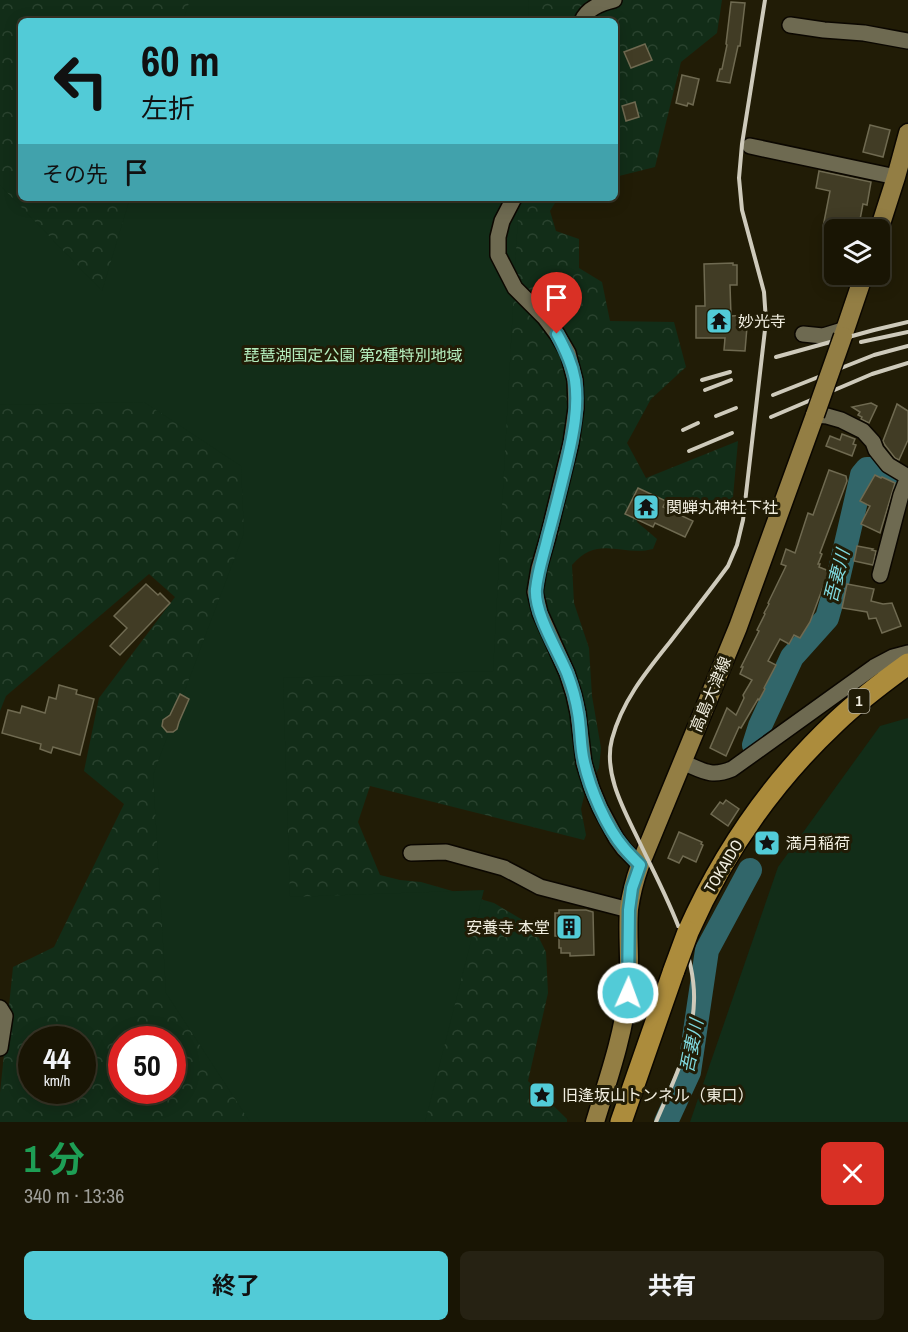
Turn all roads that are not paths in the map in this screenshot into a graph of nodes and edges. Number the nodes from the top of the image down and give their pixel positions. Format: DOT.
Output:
graph roads {
  1 [pos="614,0"];
  2 [pos="583,18"];
  3 [pos="790,25"];
  4 [pos="908,41"];
  5 [pos="908,133"];
  6 [pos="750,146"];
  7 [pos="896,177"];
  8 [pos="512,201"];
  9 [pos="883,219"];
  10 [pos="860,285"];
  11 [pos="845,332"];
  12 [pos="803,334"];
  13 [pos="815,415"];
  14 [pos="906,484"];
  15 [pos="880,575"];
  16 [pos="908,653"];
  17 [pos="908,664"];
  18 [pos="682,762"];
  19 [pos="411,853"];
  20 [pos="640,865"];
  21 [pos="629,910"];
  22 [pos="0,1008"];
  23 [pos="0,1048"];
  24 [pos="596,1122"];
  25 [pos="621,1122"];
  1 -- 2 [label="street"];
  3 -- 4 [label="street"];
  5 -- 7 [label="main road"];
  6 -- 7 [label="street"];
  7 -- 9 [label="main road"];
  8 -- 20 [label="street"];
  10 -- 11 [label="main road, 高島大津線"];
  11 -- 12 [label="street"];
  11 -- 13 [label="main road, 高島大津線, bridge"];
  13 -- 14 [label="street"];
  13 -- 18 [label="main road, 高島大津線"];
  14 -- 15 [label="street"];
  16 -- 18 [label="street"];
  17 -- 25 [label="highway, TOKAIDO / 1, bridge"];
  18 -- 20 [label="main road, 高島大津線"];
  19 -- 21 [label="street"];
  20 -- 21 [label="main road, 高島大津線"];
  21 -- 24 [label="main road, 高島大津線"];
  22 -- 23 [label="street"];
}
